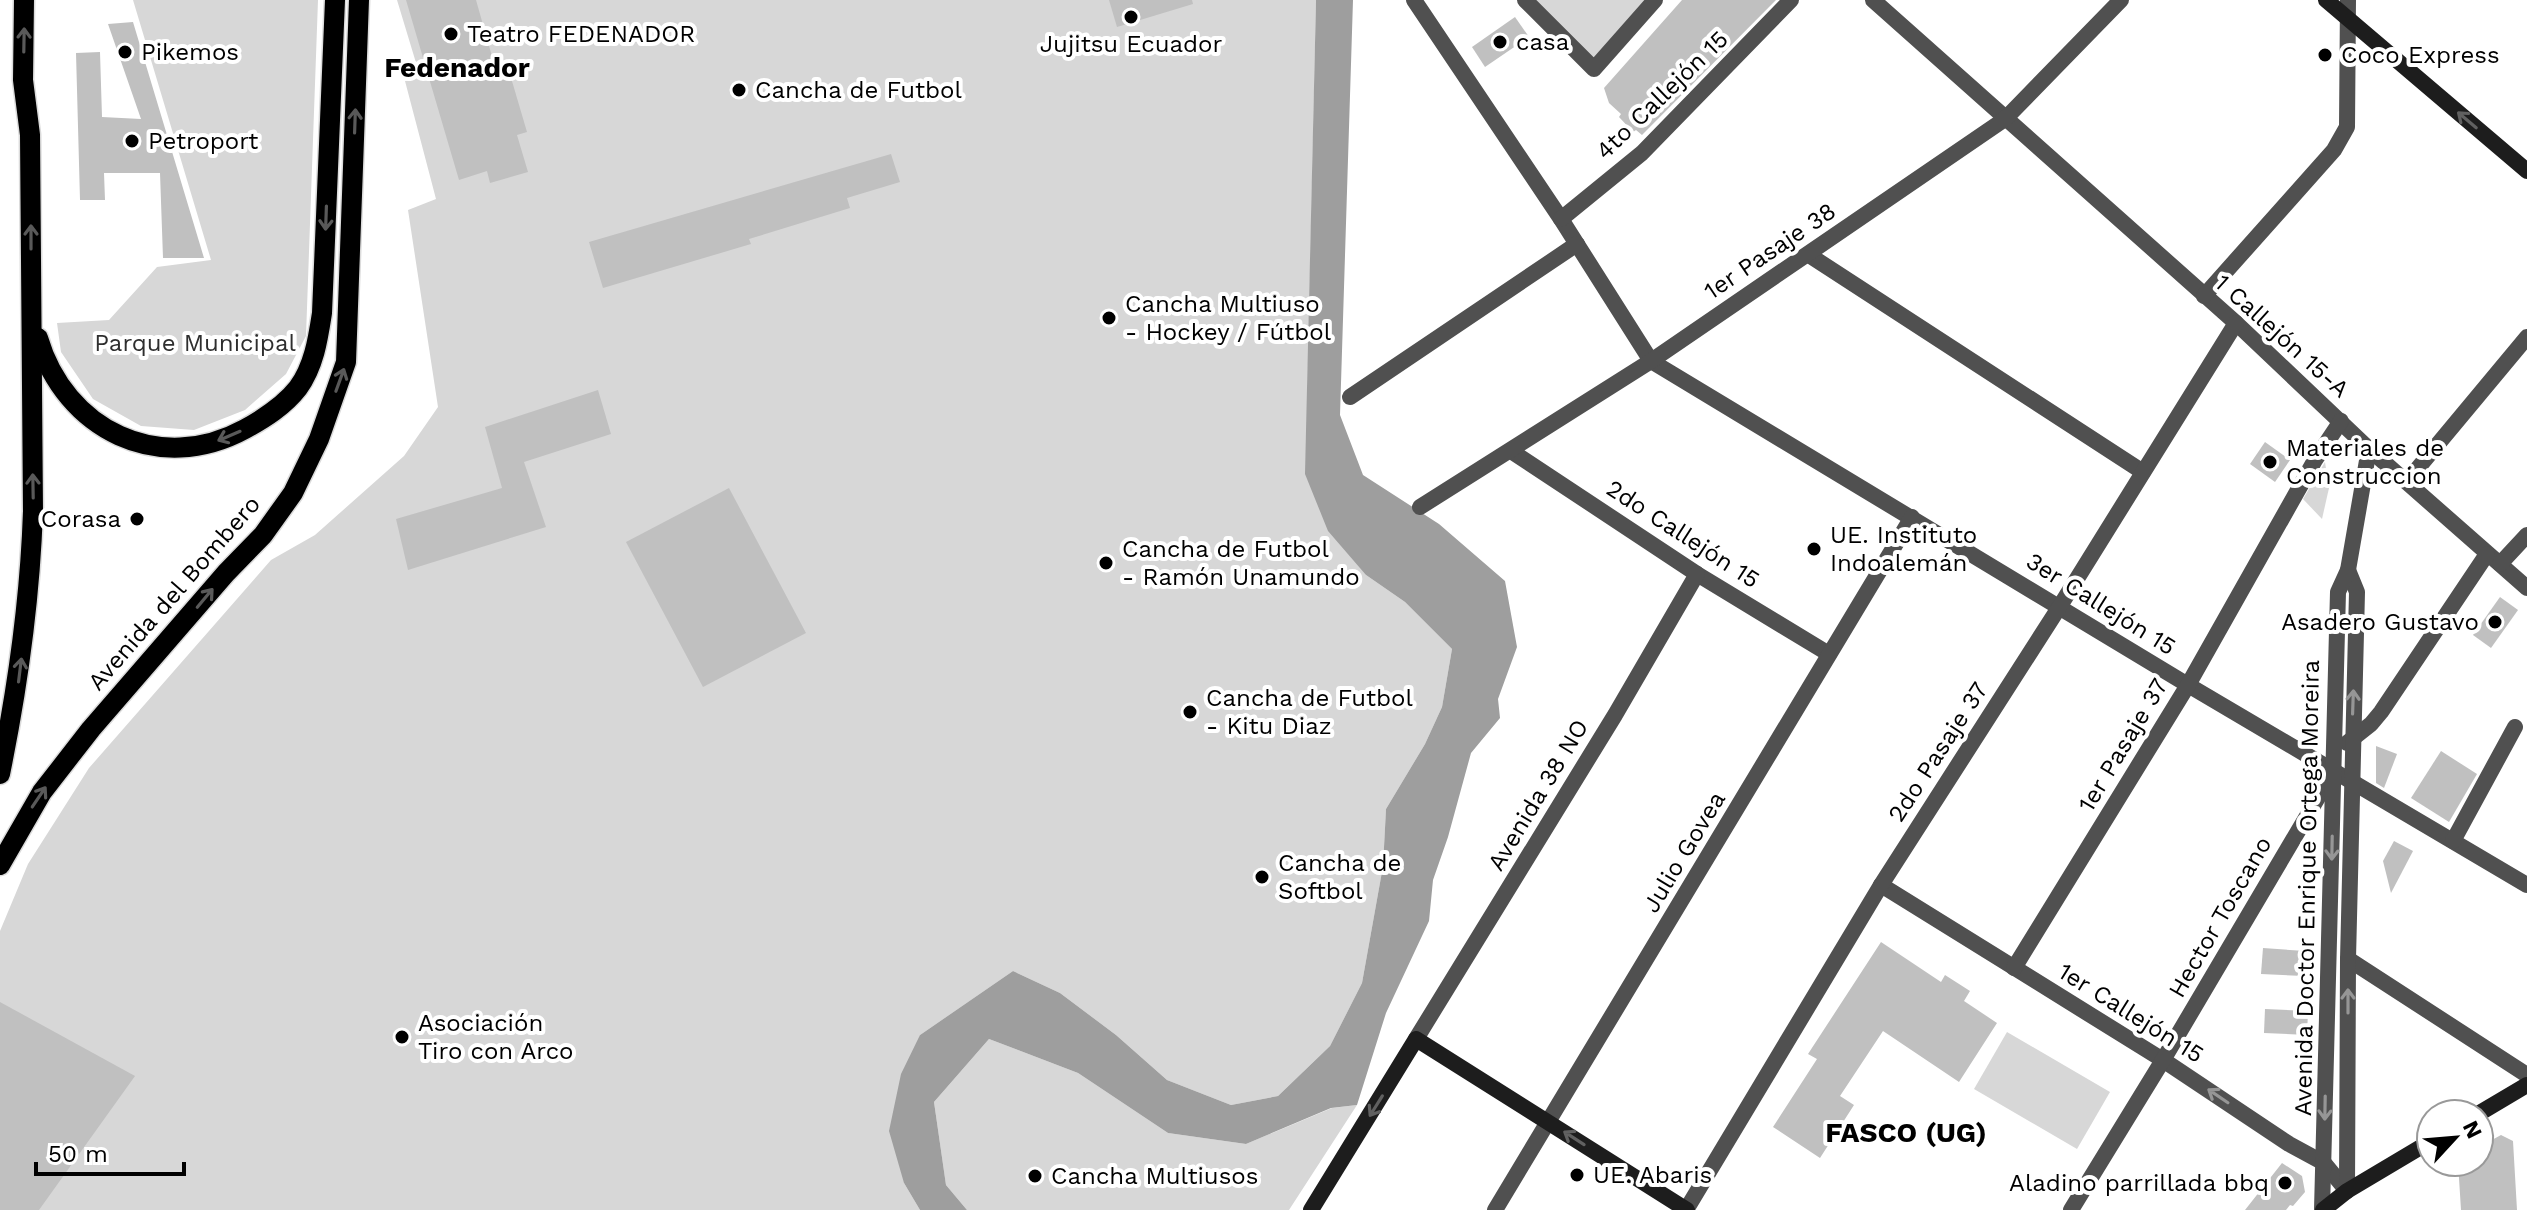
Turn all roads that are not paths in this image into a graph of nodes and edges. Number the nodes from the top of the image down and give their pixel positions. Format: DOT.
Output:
graph roads {
  1 [pos="24,0"];
  2 [pos="335,0"];
  3 [pos="359,0"];
  4 [pos="1414,0"];
  5 [pos="1525,0"];
  6 [pos="1791,0"];
  7 [pos="1873,0"];
  8 [pos="2121,0"];
  9 [pos="2326,0"];
  10 [pos="2348,0"];
  11 [pos="1652,1"];
  12 [pos="2347,18"];
  13 [pos="2005,119"];
  14 [pos="2527,171"];
  15 [pos="1561,219"];
  16 [pos="1577,244"];
  17 [pos="1809,255"];
  18 [pos="2204,296"];
  19 [pos="31,315"];
  20 [pos="2236,323"];
  21 [pos="2527,337"];
  22 [pos="1651,361"];
  23 [pos="1350,397"];
  24 [pos="2341,421"];
  25 [pos="2369,449"];
  26 [pos="1511,451"];
  27 [pos="2143,472"];
  28 [pos="2408,480"];
  29 [pos="1420,507"];
  30 [pos="1912,517"];
  31 [pos="2527,535"];
  32 [pos="2494,559"];
  33 [pos="2348,570"];
  34 [pos="1697,574"];
  35 [pos="2527,588"];
  36 [pos="2060,606"];
  37 [pos="1829,654"];
  38 [pos="2188,685"];
  39 [pos="2515,727"];
  40 [pos="2352,741"];
  41 [pos="2334,749"];
  42 [pos="2334,770"];
  43 [pos="0,774"];
  44 [pos="2351,780"];
  45 [pos="2453,841"];
  46 [pos="0,865"];
  47 [pos="1881,885"];
  48 [pos="2527,885"];
  49 [pos="2348,959"];
  50 [pos="2014,968"];
  51 [pos="1416,1039"];
  52 [pos="2163,1060"];
  53 [pos="2527,1075"];
  54 [pos="2527,1085"];
  55 [pos="2495,1104"];
  56 [pos="1550,1122"];
  57 [pos="2415,1151"];
  58 [pos="2324,1163"];
  59 [pos="2347,1191"];
  60 [pos="1311,1210"];
  61 [pos="1495,1210"];
  62 [pos="1687,1210"];
  63 [pos="2071,1210"];
  64 [pos="2323,1210"];
  65 [pos="2347,1210"];
  19 -- 1 [label="main road, one-way"];
  2 -- 19 [label="main road, one-way"];
  46 -- 3 [label="main road, Avenida del Bombero, one-way"];
  4 -- 15 [label="street"];
  5 -- 11 [label="street"];
  6 -- 15 [label="street, 4to Callejón 15"];
  7 -- 13 [label="street, 1 Callejón 15-A"];
  8 -- 13 [label="street, 1er Pasaje 38"];
  9 -- 12 [label="street"];
  10 -- 12 [label="street"];
  14 -- 12 [label="street, one-way"];
  12 -- 18 [label="street"];
  13 -- 17 [label="street, 1er Pasaje 38"];
  13 -- 18 [label="street, 1 Callejón 15-A"];
  15 -- 16 [label="street"];
  16 -- 22 [label="street"];
  16 -- 23 [label="street"];
  17 -- 22 [label="street, 1er Pasaje 38"];
  17 -- 27 [label="street"];
  18 -- 20 [label="street, 1 Callejón 15-A"];
  43 -- 19 [label="main road, one-way"];
  20 -- 24 [label="street, 1 Callejón 15-A"];
  20 -- 27 [label="street, 2do Pasaje 37"];
  21 -- 28 [label="street"];
  22 -- 26 [label="street, 1er Pasaje 38"];
  22 -- 30 [label="street, 3er Callejón 15"];
  24 -- 25 [label="street, 1 Callejón 15-A"];
  24 -- 38 [label="street, 1er Pasaje 37"];
  25 -- 28 [label="street, 1 Callejón 15-A"];
  25 -- 33 [label="street, Avenida Doctor Enrique Ortega Moreira"];
  26 -- 29 [label="street, 1er Pasaje 38"];
  26 -- 34 [label="street, 2do Callejón 15"];
  27 -- 36 [label="street, 2do Pasaje 37"];
  28 -- 32 [label="street, 1 Callejón 15-A"];
  30 -- 36 [label="street, 3er Callejón 15"];
  30 -- 37 [label="street, Julio Govea"];
  31 -- 32 [label="street"];
  32 -- 35 [label="street, 1 Callejón 15-A"];
  32 -- 40 [label="street"];
  40 -- 33 [label="street, Avenida Doctor Enrique Ortega Moreira, one-way"];
  33 -- 41 [label="street, Avenida Doctor Enrique Ortega Moreira"];
  34 -- 37 [label="street, 2do Callejón 15"];
  34 -- 51 [label="street, Avenida 38 NO"];
  36 -- 38 [label="street, 3er Callejón 15"];
  36 -- 47 [label="street, 2do Pasaje 37"];
  37 -- 56 [label="street, Julio Govea"];
  38 -- 42 [label="street, 3er Callejón 15"];
  38 -- 50 [label="street, 1er Pasaje 37"];
  39 -- 45 [label="street"];
  40 -- 41 [label="street"];
  40 -- 44 [label="street, Avenida Doctor Enrique Ortega Moreira"];
  41 -- 42 [label="street, Avenida Doctor Enrique Ortega Moreira"];
  42 -- 44 [label="street, 3er Callejón 15"];
  42 -- 52 [label="street, Hector Toscano"];
  42 -- 58 [label="street, Avenida Doctor Enrique Ortega Moreira, one-way"];
  44 -- 45 [label="street, 3er Callejón 15"];
  44 -- 49 [label="street, Avenida Doctor Enrique Ortega Moreira"];
  45 -- 48 [label="street, 3er Callejón 15"];
  47 -- 50 [label="street, 1er Callejón 15"];
  47 -- 62 [label="street, 2do Pasaje 37"];
  49 -- 53 [label="street"];
  59 -- 49 [label="street, Avenida Doctor Enrique Ortega Moreira, one-way"];
  50 -- 52 [label="street, 1er Callejón 15"];
  51 -- 56 [label="street"];
  51 -- 60 [label="street, one-way"];
  58 -- 52 [label="street, 1er Callejón 15, one-way"];
  52 -- 63 [label="street, Hector Toscano"];
  54 -- 55 [label="street"];
  56 -- 61 [label="street, Julio Govea"];
  62 -- 56 [label="street, one-way"];
  57 -- 59 [label="street"];
  58 -- 59 [label="street, 1er Callejón 15"];
  58 -- 64 [label="street, Avenida Doctor Enrique Ortega Moreira"];
  59 -- 64 [label="street"];
  59 -- 65 [label="street, Avenida Doctor Enrique Ortega Moreira"];
}
